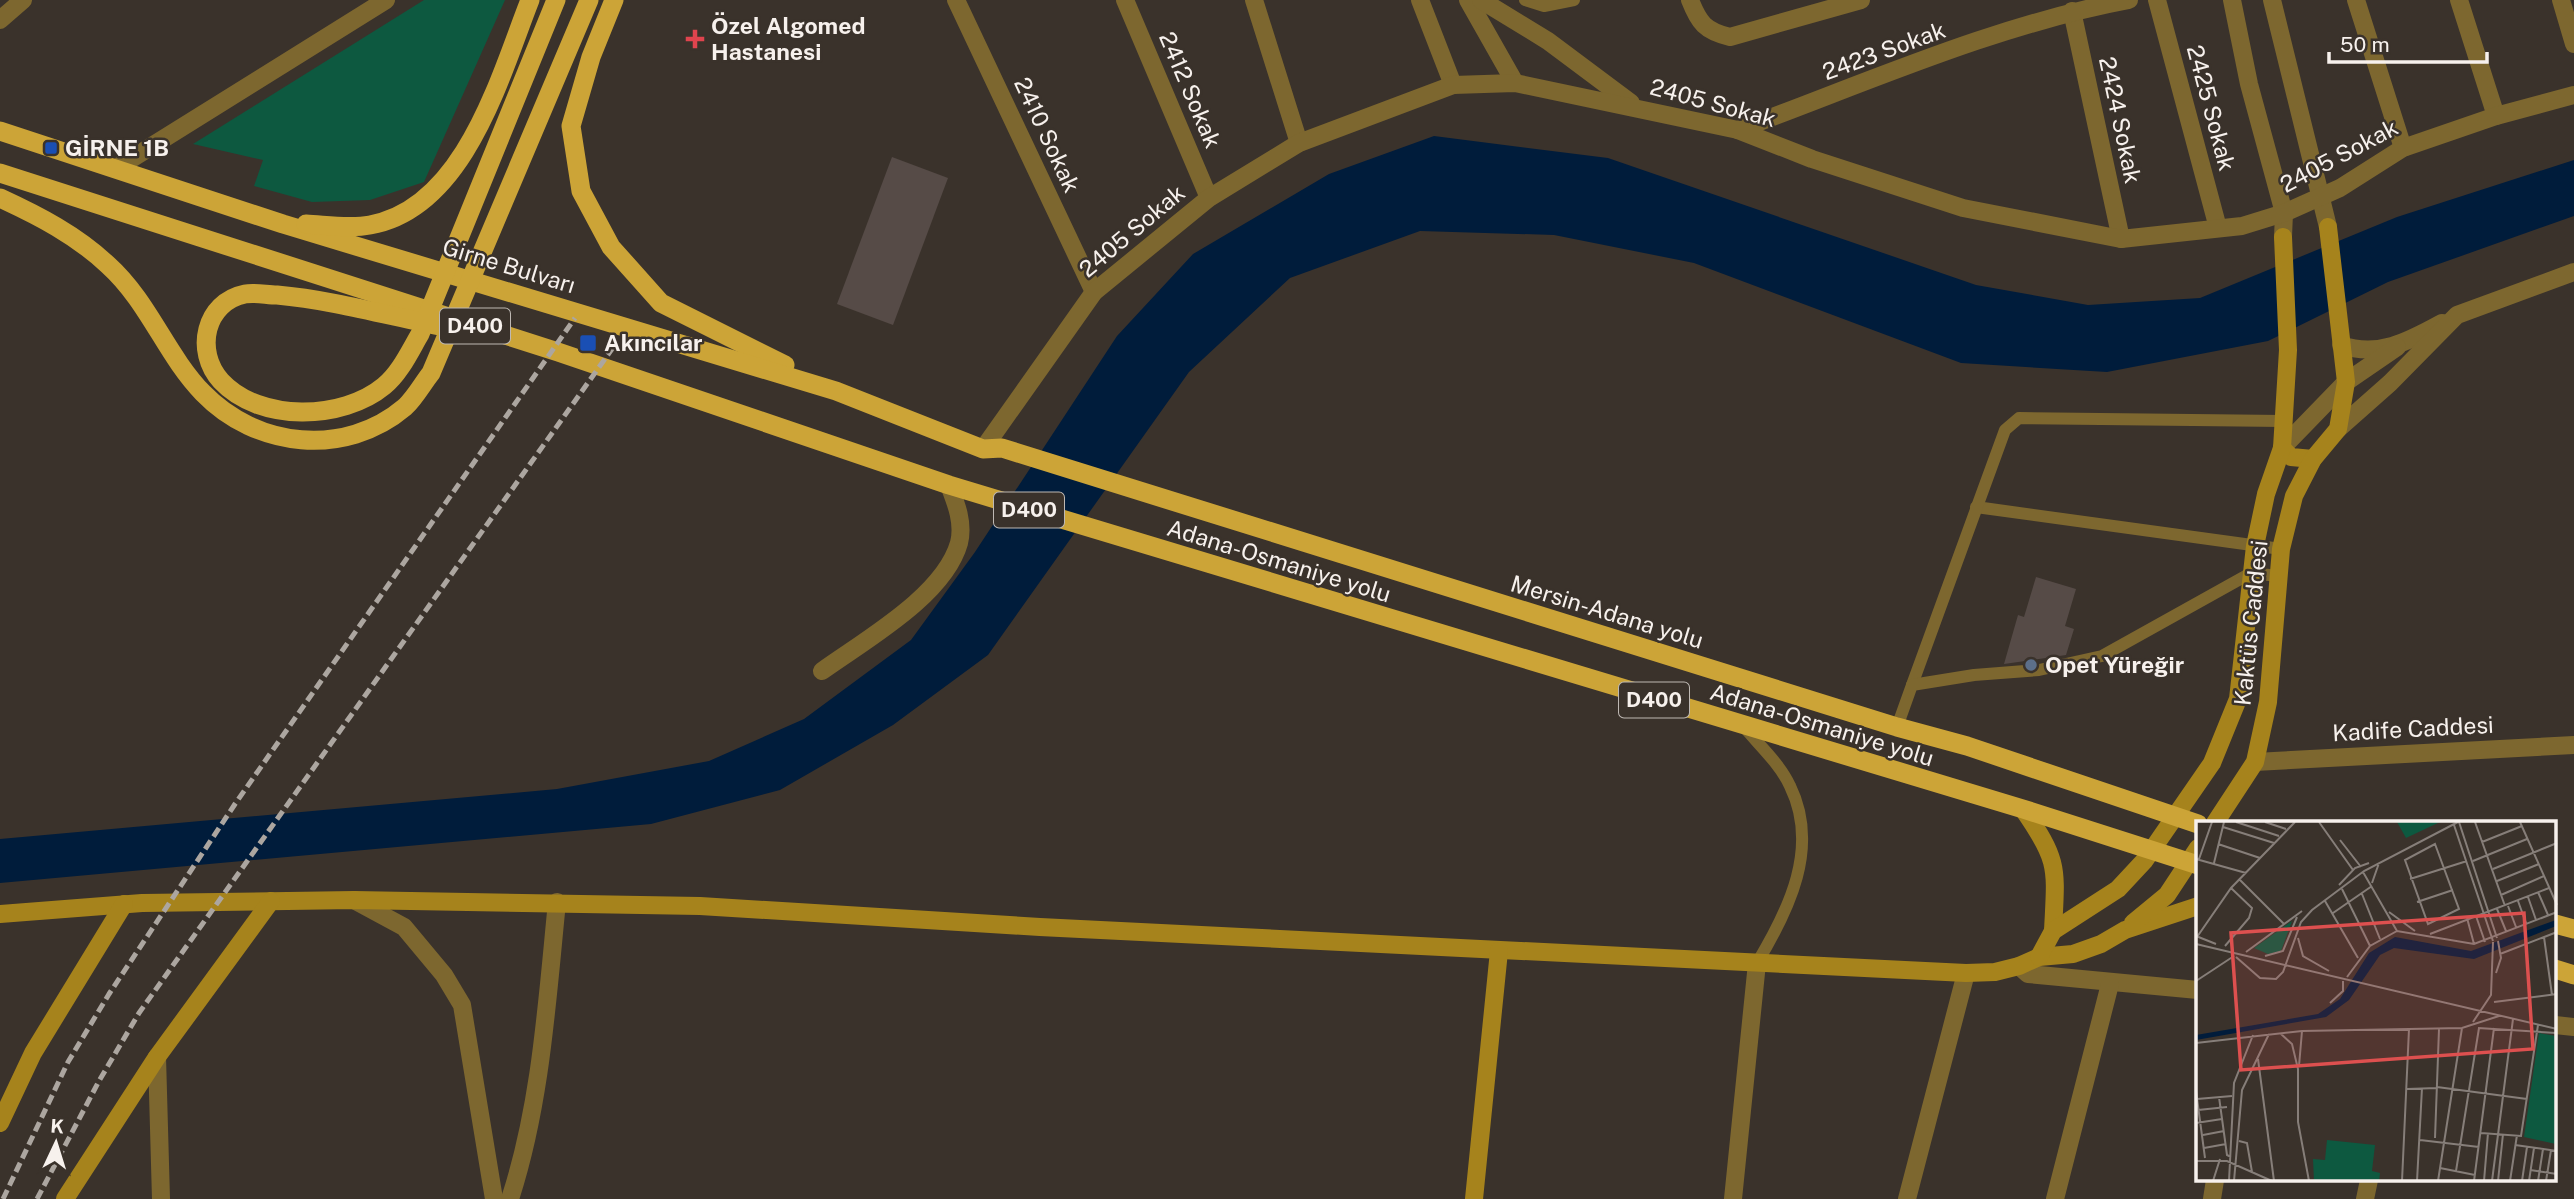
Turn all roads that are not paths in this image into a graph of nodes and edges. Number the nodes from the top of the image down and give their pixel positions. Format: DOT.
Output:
graph roads {
  1 [pos="23,0"];
  2 [pos="386,0"];
  3 [pos="530,0"];
  4 [pos="556,0"];
  5 [pos="589,0"];
  6 [pos="614,0"];
  7 [pos="956,0"];
  8 [pos="1125,0"];
  9 [pos="1254,0"];
  10 [pos="1420,0"];
  11 [pos="1468,0"];
  12 [pos="1481,0"];
  13 [pos="1525,0"];
  14 [pos="1574,0"];
  15 [pos="1690,0"];
  16 [pos="1861,0"];
  17 [pos="2129,0"];
  18 [pos="2157,0"];
  19 [pos="2232,0"];
  20 [pos="2272,0"];
  21 [pos="2356,0"];
  22 [pos="2459,0"];
  23 [pos="2561,0"];
  24 [pos="2072,11"];
  25 [pos="0,20"];
  26 [pos="2574,44"];
  27 [pos="1515,83"];
  28 [pos="1453,85"];
  29 [pos="2574,96"];
  30 [pos="1636,107"];
  31 [pos="2496,116"];
  32 [pos="1738,130"];
  33 [pos="0,131"];
  34 [pos="1299,143"];
  35 [pos="2403,148"];
  36 [pos="115,169"];
  37 [pos="0,173"];
  38 [pos="2320,197"];
  39 [pos="1209,198"];
  40 [pos="3,202"];
  41 [pos="2284,213"];
  42 [pos="283,224"];
  43 [pos="2328,227"];
  44 [pos="2218,229"];
  45 [pos="2283,237"];
  46 [pos="2121,239"];
  47 [pos="2574,272"];
  48 [pos="1094,292"];
  49 [pos="2457,315"];
  50 [pos="2340,337"];
  51 [pos="2398,347"];
  52 [pos="558,352"];
  53 [pos="2346,382"];
  54 [pos="836,391"];
  55 [pos="2284,421"];
  56 [pos="2338,429"];
  57 [pos="2282,448"];
  58 [pos="992,449"];
  59 [pos="2313,459"];
  60 [pos="948,485"];
  61 [pos="1976,506"];
  62 [pos="2255,546"];
  63 [pos="2281,549"];
  64 [pos="2252,573"];
  65 [pos="2278,576"];
  66 [pos="822,671"];
  67 [pos="1912,685"];
  68 [pos="1744,727"];
  69 [pos="1897,727"];
  70 [pos="2574,745"];
  71 [pos="2255,762"];
  72 [pos="2023,809"];
  73 [pos="2175,817"];
  74 [pos="2216,821"];
  75 [pos="2196,823"];
  76 [pos="2152,850"];
  77 [pos="2195,858"];
  78 [pos="354,900"];
  79 [pos="271,901"];
  80 [pos="557,902"];
  81 [pos="124,904"];
  82 [pos="2196,907"];
  83 [pos="0,914"];
  84 [pos="2556,925"];
  85 [pos="2574,929"];
  86 [pos="2125,930"];
  87 [pos="2053,931"];
  88 [pos="1499,951"];
  89 [pos="2039,957"];
  90 [pos="1758,962"];
  91 [pos="2019,966"];
  92 [pos="2556,969"];
  93 [pos="1966,973"];
  94 [pos="2574,975"];
  95 [pos="2109,984"];
  96 [pos="2196,990"];
  97 [pos="2556,1025"];
  98 [pos="2574,1027"];
  99 [pos="157,1057"];
  100 [pos="0,1123"];
  101 [pos="65,1199"];
  102 [pos="162,1199"];
  103 [pos="494,1199"];
  104 [pos="510,1199"];
  105 [pos="1474,1199"];
  106 [pos="1733,1199"];
  107 [pos="1908,1199"];
  108 [pos="2055,1199"];
  1 -- 25 [label="street"];
  2 -- 36 [label="street"];
  3 -- 42 [label="highway"];
  4 -- 52 [label="highway"];
  5 -- 40 [label="highway"];
  6 -- 54 [label="highway"];
  7 -- 48 [label="street, 2410 Sokak"];
  8 -- 39 [label="street, 2412 Sokak"];
  9 -- 34 [label="street"];
  10 -- 28 [label="street"];
  11 -- 27 [label="street"];
  12 -- 30 [label="street"];
  13 -- 14 [label="lane"];
  15 -- 16 [label="street"];
  17 -- 24 [label="street, 2423 Sokak"];
  18 -- 44 [label="street, 2425 Sokak"];
  19 -- 41 [label="street"];
  20 -- 38 [label="street"];
  21 -- 35 [label="street"];
  22 -- 31 [label="street"];
  23 -- 26 [label="street"];
  24 -- 32 [label="street, 2423 Sokak"];
  24 -- 46 [label="street, 2424 Sokak"];
  27 -- 28 [label="street, 2405 Sokak"];
  27 -- 30 [label="street, 2405 Sokak"];
  28 -- 34 [label="street, 2405 Sokak"];
  29 -- 31 [label="street, 2405 Sokak"];
  30 -- 32 [label="street, 2405 Sokak"];
  31 -- 35 [label="street, 2405 Sokak"];
  32 -- 46 [label="street, 2405 Sokak"];
  33 -- 36 [label="highway, Girne Bulvarı / D400"];
  34 -- 39 [label="street, 2405 Sokak"];
  35 -- 38 [label="street, 2405 Sokak"];
  36 -- 42 [label="highway, Girne Bulvarı / D400"];
  37 -- 52 [label="highway, D400"];
  38 -- 41 [label="street, 2405 Sokak"];
  38 -- 43 [label="street"];
  39 -- 48 [label="street, 2405 Sokak"];
  41 -- 44 [label="street, 2405 Sokak"];
  41 -- 45 [label="street"];
  42 -- 54 [label="highway, Girne Bulvarı / D400"];
  43 -- 50 [label="main road"];
  44 -- 46 [label="street, 2405 Sokak"];
  45 -- 55 [label="main road"];
  47 -- 49 [label="street"];
  48 -- 58 [label="street, 2405 Sokak"];
  49 -- 51 [label="street"];
  49 -- 56 [label="street"];
  50 -- 51 [label="street"];
  50 -- 53 [label="main road"];
  51 -- 53 [label="street"];
  52 -- 60 [label="highway, D400"];
  53 -- 56 [label="main road"];
  53 -- 57 [label="street"];
  54 -- 58 [label="highway, Girne Bulvarı / D400"];
  55 -- 57 [label="main road"];
  55 -- 61 [label="lane"];
  56 -- 59 [label="main road, Kaktüs Caddesi"];
  57 -- 59 [label="main road"];
  57 -- 62 [label="main road"];
  58 -- 69 [label="highway, Mersin-Adana yolu / D400"];
  59 -- 63 [label="main road, Kaktüs Caddesi"];
  60 -- 66 [label="street"];
  60 -- 68 [label="highway, Adana-Osmaniye yolu / D400"];
  61 -- 62 [label="lane"];
  61 -- 67 [label="lane"];
  62 -- 63 [label="lane"];
  62 -- 64 [label="main road"];
  63 -- 65 [label="main road, Kaktüs Caddesi"];
  64 -- 65 [label="lane"];
  64 -- 67 [label="lane"];
  64 -- 73 [label="main road"];
  65 -- 71 [label="main road, Kaktüs Caddesi"];
  67 -- 69 [label="lane"];
  68 -- 72 [label="highway, Adana-Osmaniye yolu / D400"];
  68 -- 90 [label="lane"];
  69 -- 73 [label="highway, Mersin-Adana yolu / D400"];
  70 -- 71 [label="street, Kadife Caddesi"];
  71 -- 74 [label="main road, Kaktüs Caddesi"];
  72 -- 76 [label="highway, Adana-Osmaniye yolu / D400"];
  72 -- 87 [label="main road"];
  73 -- 75 [label="highway, Mersin-Adana yolu / D400"];
  73 -- 76 [label="main road"];
  76 -- 77 [label="highway, Adana-Osmaniye yolu / D400"];
  76 -- 87 [label="main road"];
  77 -- 86 [label="main road"];
  78 -- 79 [label="main road"];
  78 -- 80 [label="main road"];
  78 -- 103 [label="street"];
  79 -- 81 [label="main road"];
  79 -- 99 [label="main road"];
  80 -- 88 [label="main road"];
  80 -- 104 [label="street"];
  81 -- 83 [label="main road"];
  81 -- 100 [label="main road"];
  82 -- 86 [label="main road"];
  84 -- 85 [label="highway"];
  86 -- 89 [label="main road"];
  87 -- 89 [label="main road"];
  88 -- 90 [label="main road"];
  88 -- 105 [label="main road"];
  89 -- 91 [label="main road"];
  90 -- 93 [label="main road"];
  90 -- 106 [label="street"];
  91 -- 93 [label="main road"];
  91 -- 95 [label="street"];
  92 -- 94 [label="highway"];
  93 -- 107 [label="street"];
  95 -- 96 [label="street"];
  95 -- 108 [label="street"];
  97 -- 98 [label="street"];
  99 -- 101 [label="main road"];
  99 -- 102 [label="street"];
}
